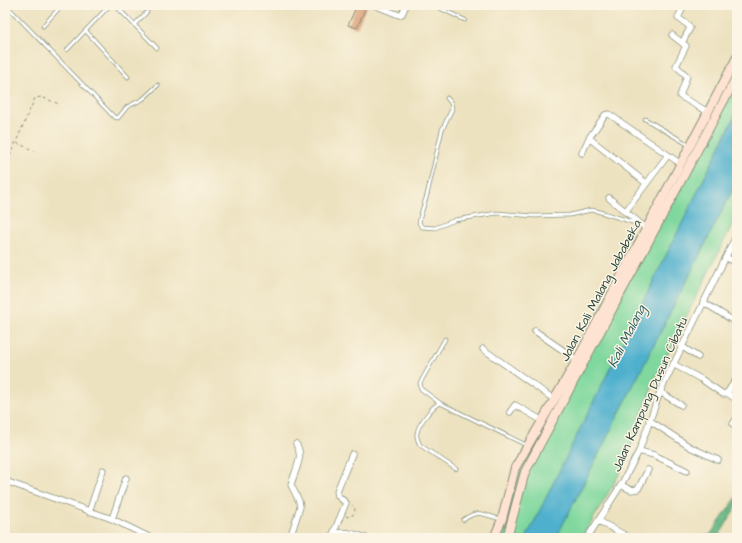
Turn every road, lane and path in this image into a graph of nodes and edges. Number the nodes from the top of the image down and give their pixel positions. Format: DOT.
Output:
graph roads {
  1 [pos="6,5"];
  2 [pos="62,5"];
  3 [pos="110,5"];
  4 [pos="115,5"];
  5 [pos="374,5"];
  6 [pos="406,5"];
  7 [pos="433,5"];
  8 [pos="684,5"];
  9 [pos="147,12"];
  10 [pos="464,20"];
  11 [pos="134,25"];
  12 [pos="43,26"];
  13 [pos="86,31"];
  14 [pos="672,35"];
  15 [pos="682,42"];
  16 [pos="157,48"];
  17 [pos="67,50"];
  18 [pos="737,57"];
  19 [pos="737,76"];
  20 [pos="128,77"];
  21 [pos="158,85"];
  22 [pos="447,98"];
  23 [pos="59,104"];
  24 [pos="708,112"];
  25 [pos="645,119"];
  26 [pos="589,138"];
  27 [pos="16,143"];
  28 [pos="691,146"];
  29 [pos="39,153"];
  30 [pos="582,153"];
  31 [pos="668,155"];
  32 [pos="681,164"];
  33 [pos="5,167"];
  34 [pos="646,183"];
  35 [pos="609,198"];
  36 [pos="625,212"];
  37 [pos="644,226"];
  38 [pos="737,234"];
  39 [pos="726,257"];
  40 [pos="737,264"];
  41 [pos="703,302"];
  42 [pos="737,322"];
  43 [pos="535,331"];
  44 [pos="445,339"];
  45 [pos="681,346"];
  46 [pos="483,349"];
  47 [pos="698,356"];
  48 [pos="577,360"];
  49 [pos="673,364"];
  50 [pos="737,378"];
  51 [pos="660,392"];
  52 [pos="727,393"];
  53 [pos="555,400"];
  54 [pos="737,400"];
  55 [pos="440,403"];
  56 [pos="681,405"];
  57 [pos="510,412"];
  58 [pos="737,418"];
  59 [pos="649,420"];
  60 [pos="543,421"];
  61 [pos="733,424"];
  62 [pos="296,444"];
  63 [pos="526,445"];
  64 [pos="536,451"];
  65 [pos="639,451"];
  66 [pos="352,454"];
  67 [pos="718,460"];
  68 [pos="456,469"];
  69 [pos="103,470"];
  70 [pos="648,470"];
  71 [pos="687,471"];
  72 [pos="126,478"];
  73 [pos="5,480"];
  74 [pos="621,485"];
  75 [pos="346,503"];
  76 [pos="89,512"];
  77 [pos="343,512"];
  78 [pos="112,519"];
  79 [pos="502,519"];
  80 [pos="463,520"];
  81 [pos="599,521"];
  82 [pos="334,534"];
  83 [pos="151,538"];
  84 [pos="290,538"];
  85 [pos="328,538"];
  86 [pos="366,538"];
  87 [pos="494,538"];
  88 [pos="507,538"];
  89 [pos="587,538"];
  90 [pos="630,538"];
  1 -- 21 [label="lane"];
  2 -- 12 [label="lane"];
  3 -- 13 [label="lane"];
  4 -- 11 [label="lane"];
  5 -- 6 [label="street"];
  7 -- 10 [label="lane"];
  8 -- 15 [label="street"];
  9 -- 11 [label="lane"];
  11 -- 16 [label="lane"];
  13 -- 17 [label="lane"];
  13 -- 20 [label="lane"];
  14 -- 15 [label="street"];
  15 -- 24 [label="street"];
  18 -- 24 [label="main road, Jalan Kali Malang Jababeka"];
  19 -- 64 [label="main road, Jalan Kali Malang Jababeka"];
  22 -- 37 [label="lane"];
  23 -- 27 [label="path"];
  24 -- 28 [label="main road, Jalan Kali Malang Jababeka"];
  25 -- 28 [label="lane"];
  26 -- 30 [label="street"];
  26 -- 31 [label="street"];
  26 -- 34 [label="street"];
  27 -- 29 [label="path"];
  27 -- 33 [label="path"];
  28 -- 32 [label="main road, Jalan Kali Malang Jababeka"];
  31 -- 32 [label="street"];
  31 -- 34 [label="street"];
  32 -- 37 [label="main road, Jalan Kali Malang Jababeka"];
  34 -- 36 [label="street"];
  35 -- 36 [label="street"];
  36 -- 37 [label="street"];
  37 -- 48 [label="main road, Jalan Kali Malang Jababeka"];
  38 -- 39 [label="street, Jalan Kampung Dusun Cibatu"];
  39 -- 40 [label="street"];
  39 -- 41 [label="street, Jalan Kampung Dusun Cibatu"];
  41 -- 42 [label="street"];
  41 -- 45 [label="street, Jalan Kampung Dusun Cibatu"];
  43 -- 48 [label="street"];
  44 -- 55 [label="lane"];
  45 -- 47 [label="street"];
  45 -- 49 [label="street, Jalan Kampung Dusun Cibatu"];
  46 -- 53 [label="street"];
  48 -- 53 [label="main road, Jalan Kali Malang Jababeka"];
  49 -- 51 [label="street, Jalan Kampung Dusun Cibatu"];
  49 -- 52 [label="street"];
  50 -- 52 [label="street"];
  51 -- 56 [label="street"];
  51 -- 59 [label="street, Jalan Kampung Dusun Cibatu"];
  52 -- 54 [label="street"];
  53 -- 60 [label="main road, Jalan Kali Malang Jababeka"];
  55 -- 63 [label="lane"];
  55 -- 68 [label="lane"];
  57 -- 60 [label="street"];
  58 -- 61 [label="street"];
  59 -- 65 [label="street, Jalan Kampung Dusun Cibatu"];
  59 -- 67 [label="street"];
  60 -- 63 [label="main road, Jalan Kali Malang Jababeka"];
  62 -- 84 [label="street"];
  63 -- 64 [label="main road"];
  63 -- 79 [label="main road, Jalan Kali Malang Jababeka"];
  64 -- 88 [label="main road, Jalan Kali Malang Jababeka"];
  65 -- 71 [label="street"];
  65 -- 74 [label="street, Jalan Kampung Dusun Cibatu"];
  66 -- 75 [label="street"];
  69 -- 76 [label="street"];
  70 -- 74 [label="street"];
  72 -- 78 [label="street"];
  73 -- 76 [label="street"];
  74 -- 81 [label="street, Jalan Kampung Dusun Cibatu"];
  75 -- 77 [label="street"];
  75 -- 77 [label="path"];
  76 -- 78 [label="street"];
  77 -- 82 [label="street"];
  78 -- 83 [label="street"];
  79 -- 80 [label="lane"];
  79 -- 87 [label="main road, Jalan Kali Malang Jababeka"];
  81 -- 89 [label="street, Jalan Kampung Dusun Cibatu"];
  81 -- 90 [label="street"];
  82 -- 85 [label="street"];
  82 -- 86 [label="street"];
}
